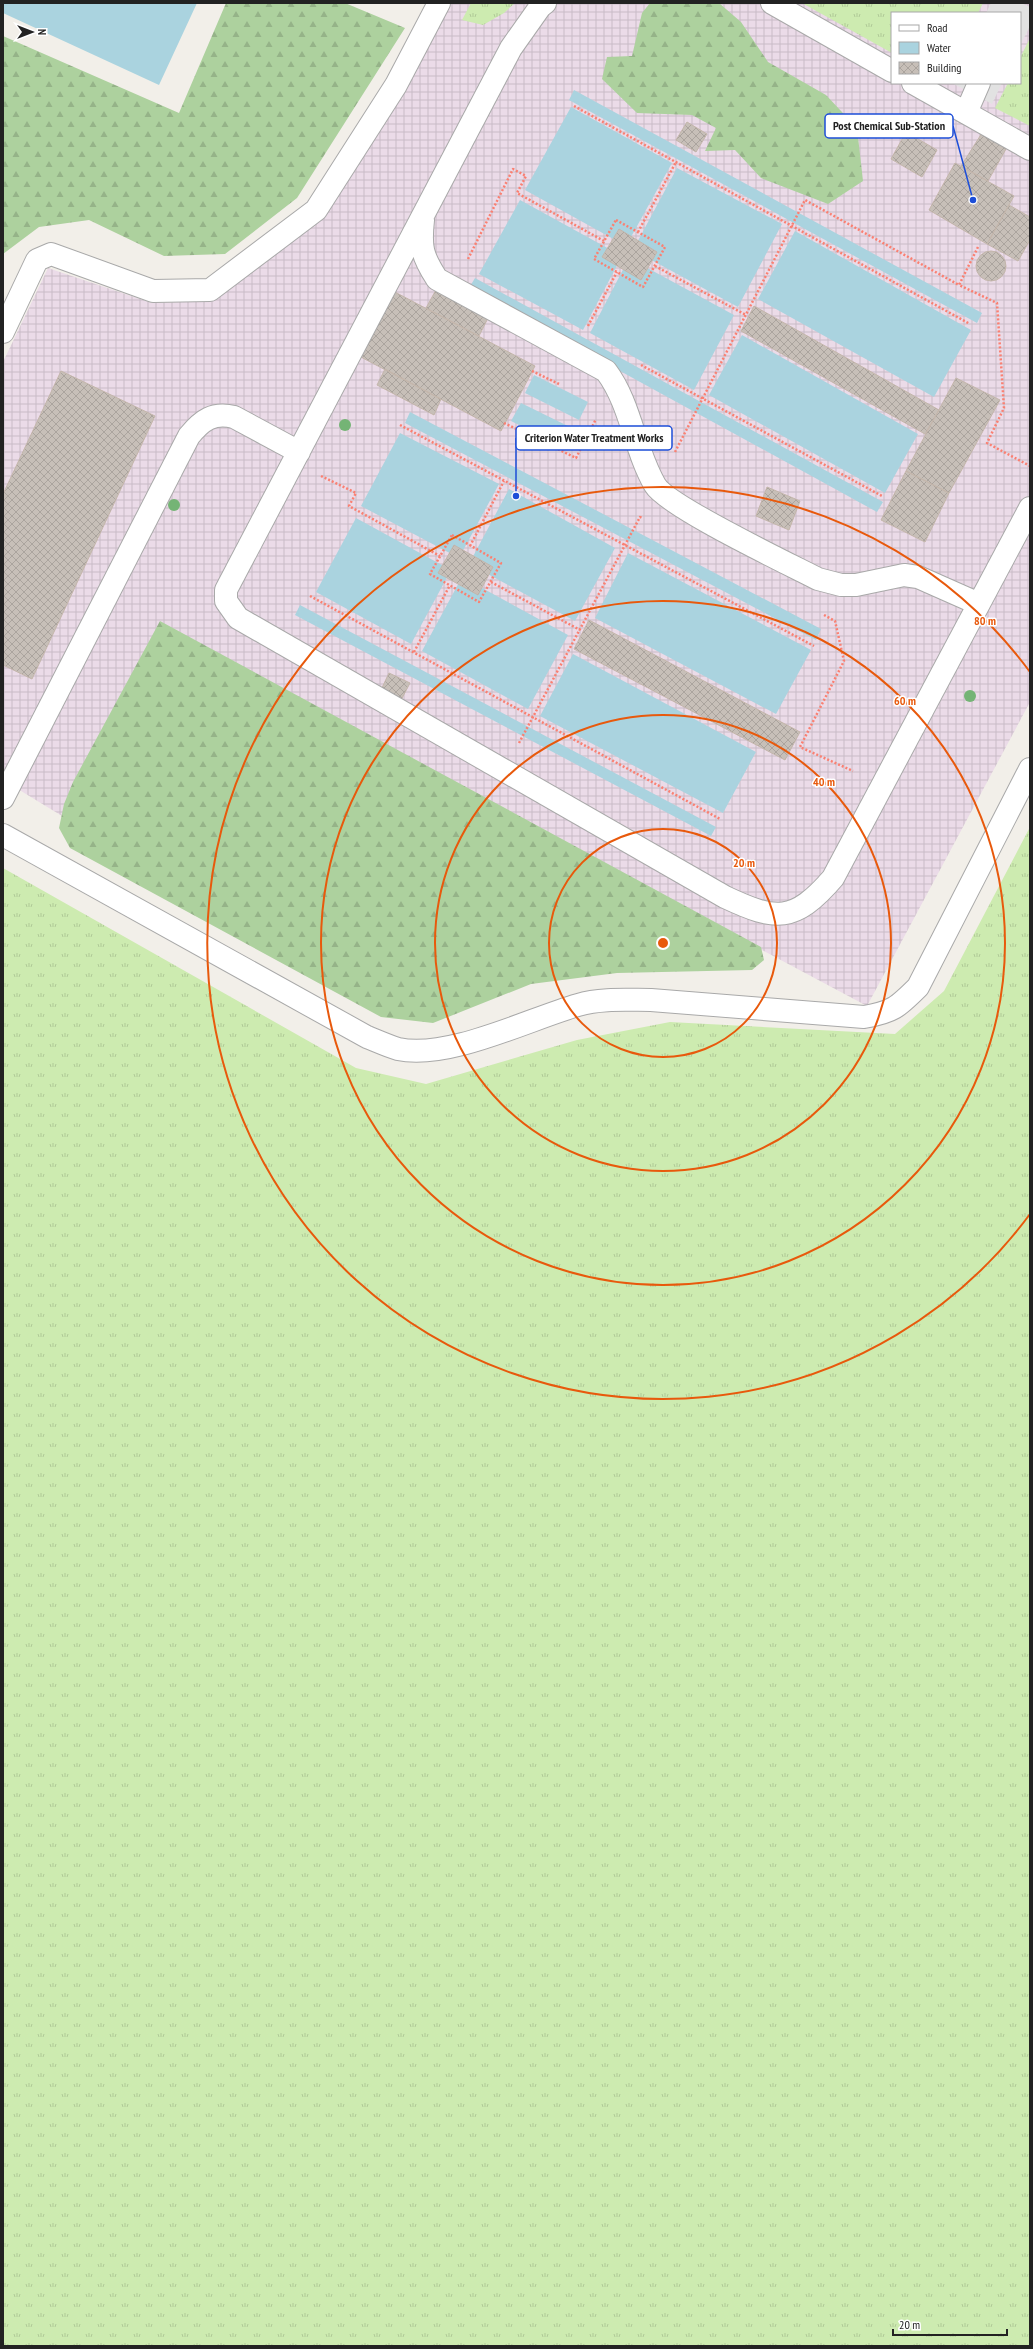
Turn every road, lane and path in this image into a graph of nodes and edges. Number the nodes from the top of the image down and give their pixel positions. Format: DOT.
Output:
graph roads {
  1 [pos="439,3"];
  2 [pos="545,3"];
  3 [pos="772,3"];
  4 [pos="891,70"];
  5 [pos="915,84"];
  6 [pos="979,84"];
  7 [pos="574,106"];
  8 [pos="966,113"];
  9 [pos="1030,149"];
  10 [pos="676,162"];
  11 [pos="424,215"];
  12 [pos="792,226"];
  13 [pos="638,232"];
  14 [pos="604,241"];
  15 [pos="978,247"];
  16 [pos="655,266"];
  17 [pos="617,272"];
  18 [pos="960,285"];
  19 [pos="453,288"];
  20 [pos="746,315"];
  21 [pos="970,324"];
  22 [pos="588,327"];
  23 [pos="3,332"];
  24 [pos="640,364"];
  25 [pos="703,398"];
  26 [pos="695,412"];
  27 [pos="504,423"];
  28 [pos="400,426"];
  29 [pos="296,457"];
  30 [pos="576,458"];
  31 [pos="1030,466"];
  32 [pos="504,482"];
  33 [pos="882,496"];
  34 [pos="1030,508"];
  35 [pos="647,520"];
  36 [pos="470,546"];
  37 [pos="625,546"];
  38 [pos="440,556"];
  39 [pos="491,582"];
  40 [pos="450,585"];
  41 [pos="310,596"];
  42 [pos="979,604"];
  43 [pos="821,613"];
  44 [pos="580,630"];
  45 [pos="814,646"];
  46 [pos="414,652"];
  47 [pos="533,717"];
  48 [pos="522,736"];
  49 [pos="1030,769"];
  50 [pos="883,785"];
  51 [pos="4,793"];
  52 [pos="720,819"];
  53 [pos="3,835"];
  1 -- 23 [label="lane"];
  2 -- 11 [label="lane"];
  3 -- 4 [label="lane"];
  5 -- 8 [label="lane"];
  6 -- 8 [label="lane"];
  7 -- 10 [label="path"];
  8 -- 9 [label="lane"];
  10 -- 12 [label="path"];
  10 -- 13 [label="path"];
  11 -- 19 [label="lane"];
  11 -- 29 [label="lane"];
  12 -- 18 [label="path"];
  12 -- 20 [label="path"];
  12 -- 21 [label="path"];
  13 -- 14 [label="path"];
  13 -- 16 [label="path"];
  14 -- 17 [label="path"];
  14 -- 19 [label="path"];
  15 -- 18 [label="path"];
  16 -- 17 [label="path"];
  16 -- 20 [label="path"];
  17 -- 22 [label="path"];
  18 -- 31 [label="path"];
  19 -- 42 [label="lane"];
  20 -- 25 [label="path"];
  24 -- 25 [label="path"];
  25 -- 26 [label="path"];
  25 -- 33 [label="path"];
  27 -- 30 [label="path"];
  28 -- 32 [label="path"];
  29 -- 38 [label="path"];
  29 -- 50 [label="lane"];
  29 -- 51 [label="lane"];
  32 -- 36 [label="path"];
  32 -- 37 [label="path"];
  34 -- 42 [label="lane"];
  35 -- 37 [label="path"];
  36 -- 38 [label="path"];
  36 -- 39 [label="path"];
  37 -- 44 [label="path"];
  37 -- 45 [label="path"];
  38 -- 40 [label="path"];
  39 -- 40 [label="path"];
  39 -- 44 [label="path"];
  40 -- 46 [label="path"];
  41 -- 46 [label="path"];
  42 -- 50 [label="lane"];
  43 -- 50 [label="path"];
  44 -- 47 [label="path"];
  46 -- 47 [label="path"];
  47 -- 48 [label="path"];
  47 -- 52 [label="path"];
  49 -- 53 [label="lane"];
}
